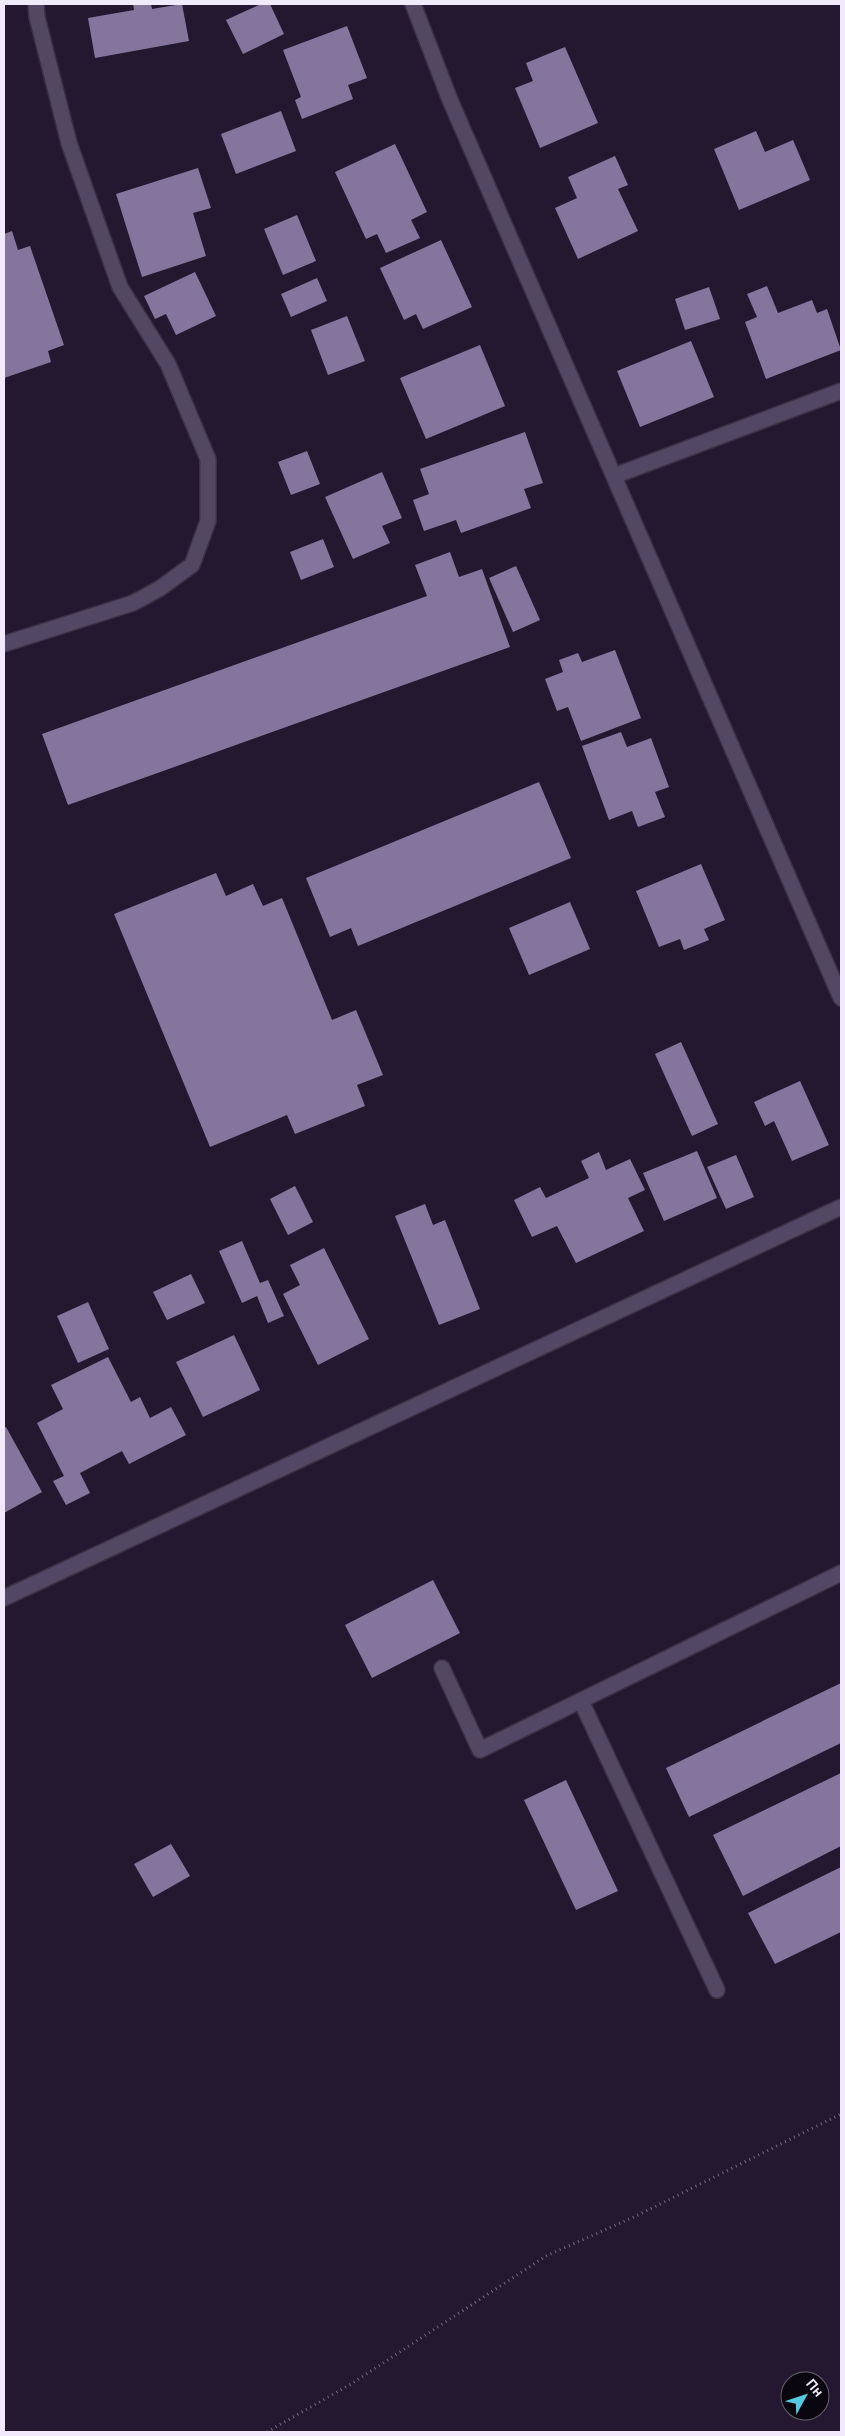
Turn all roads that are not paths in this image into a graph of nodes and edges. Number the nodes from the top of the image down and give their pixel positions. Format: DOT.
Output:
graph roads {
  1 [pos="36,4"];
  2 [pos="413,4"];
  3 [pos="841,391"];
  4 [pos="614,476"];
  5 [pos="4,644"];
  6 [pos="841,998"];
  7 [pos="841,1207"];
  8 [pos="841,1573"];
  9 [pos="4,1598"];
  10 [pos="442,1668"];
  11 [pos="581,1701"];
  12 [pos="716,1990"];
  1 -- 5 [label="street"];
  2 -- 4 [label="street"];
  3 -- 4 [label="street"];
  4 -- 6 [label="street"];
  7 -- 9 [label="street"];
  8 -- 11 [label="street"];
  10 -- 11 [label="street"];
  11 -- 12 [label="street"];
}
